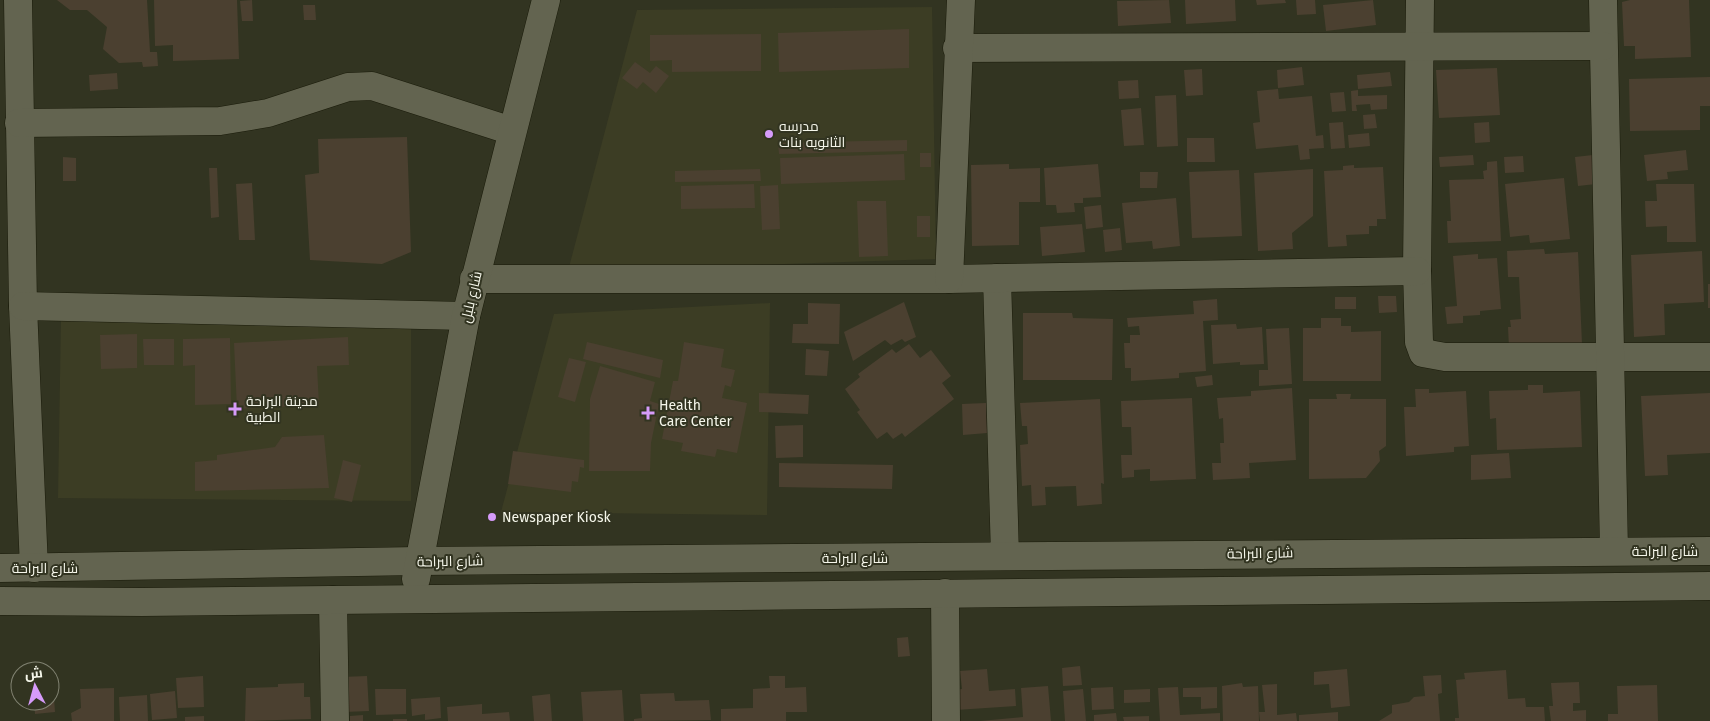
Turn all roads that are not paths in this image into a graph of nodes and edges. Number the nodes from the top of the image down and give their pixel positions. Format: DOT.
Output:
graph roads {
  1 [pos="18,0"];
  2 [pos="546,0"];
  3 [pos="961,0"];
  4 [pos="1420,0"];
  5 [pos="1603,0"];
  6 [pos="1603,46"];
  7 [pos="1420,47"];
  8 [pos="957,48"];
  9 [pos="19,124"];
  10 [pos="512,130"];
  11 [pos="11,240"];
  12 [pos="1418,271"];
  13 [pos="950,278"];
  14 [pos="997,278"];
  15 [pos="474,279"];
  16 [pos="23,306"];
  17 [pos="466,316"];
  18 [pos="1710,357"];
  19 [pos="1609,358"];
  20 [pos="1614,551"];
  21 [pos="1710,551"];
  22 [pos="1005,556"];
  23 [pos="418,561"];
  24 [pos="0,568"];
  25 [pos="34,568"];
  26 [pos="1710,586"];
  27 [pos="945,593"];
  28 [pos="413,598"];
  29 [pos="333,600"];
  30 [pos="0,601"];
  31 [pos="335,721"];
  32 [pos="946,721"];
  1 -- 9 [label="street"];
  2 -- 10 [label="street, شارع بلبل"];
  3 -- 8 [label="street"];
  4 -- 7 [label="street"];
  5 -- 6 [label="street"];
  6 -- 7 [label="street"];
  6 -- 19 [label="street"];
  7 -- 8 [label="street"];
  7 -- 12 [label="street"];
  8 -- 13 [label="street"];
  9 -- 10 [label="street"];
  9 -- 11 [label="street"];
  10 -- 15 [label="street, شارع بلبل"];
  11 -- 16 [label="street"];
  12 -- 14 [label="street"];
  12 -- 19 [label="street"];
  13 -- 14 [label="street"];
  13 -- 15 [label="street"];
  14 -- 22 [label="street"];
  15 -- 17 [label="street, شارع بلبل"];
  16 -- 17 [label="street"];
  16 -- 25 [label="street"];
  17 -- 23 [label="street, شارع بلبل"];
  18 -- 19 [label="street"];
  19 -- 20 [label="street"];
  20 -- 21 [label="street, شارع البراحة"];
  20 -- 22 [label="street, شارع البراحة"];
  22 -- 23 [label="street, شارع البراحة"];
  23 -- 25 [label="street, شارع البراحة"];
  23 -- 28 [label="street, شارع بلبل"];
  24 -- 25 [label="street, شارع البراحة"];
  26 -- 27 [label="street"];
  27 -- 28 [label="street"];
  27 -- 32 [label="street"];
  28 -- 29 [label="street"];
  29 -- 30 [label="street"];
  29 -- 31 [label="street"];
}
